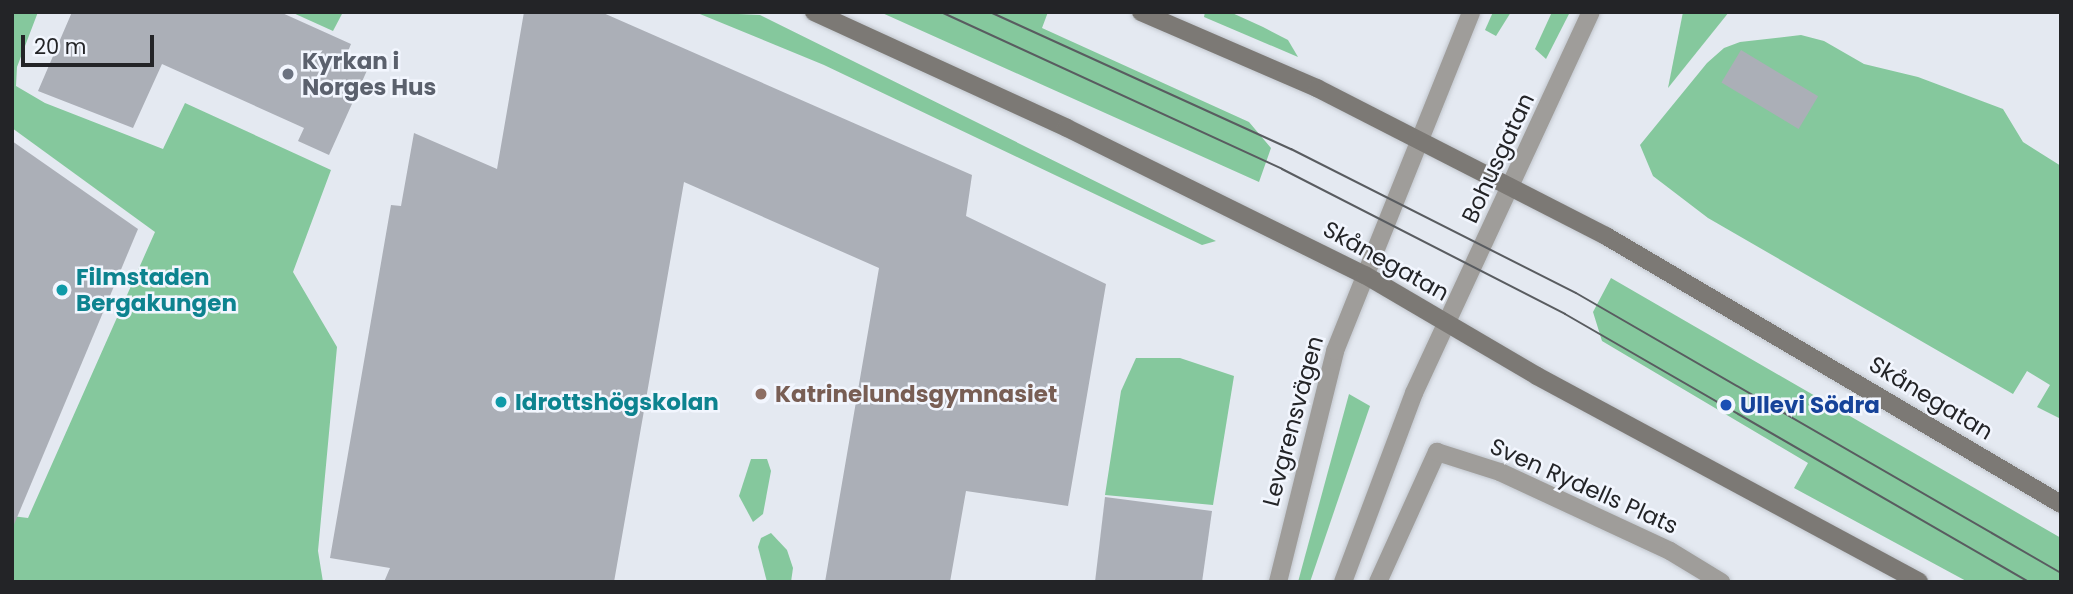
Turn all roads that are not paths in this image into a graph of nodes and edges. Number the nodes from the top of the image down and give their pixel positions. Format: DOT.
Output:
graph roads {
  1 [pos="814,12"];
  2 [pos="1141,12"];
  3 [pos="1471,12"];
  4 [pos="1591,12"];
  5 [pos="1419,138"];
  6 [pos="1512,186"];
  7 [pos="1365,275"];
  8 [pos="1446,322"];
  9 [pos="2061,505"];
  10 [pos="1278,582"];
  11 [pos="1343,582"];
  12 [pos="1378,582"];
  13 [pos="1721,582"];
  14 [pos="1919,582"];
  1 -- 7 [label="main road, Skånegatan"];
  2 -- 5 [label="main road, Skånegatan"];
  3 -- 5 [label="street"];
  4 -- 6 [label="street, Bohusgatan"];
  5 -- 6 [label="main road, Skånegatan"];
  5 -- 7 [label="street"];
  6 -- 8 [label="street, Bohusgatan"];
  6 -- 9 [label="main road, Skånegatan"];
  7 -- 8 [label="main road, Skånegatan"];
  7 -- 10 [label="street, Levgrensvägen"];
  8 -- 11 [label="street"];
  8 -- 14 [label="main road, Skånegatan"];
  12 -- 13 [label="street, Sven Rydells Plats"];
}
